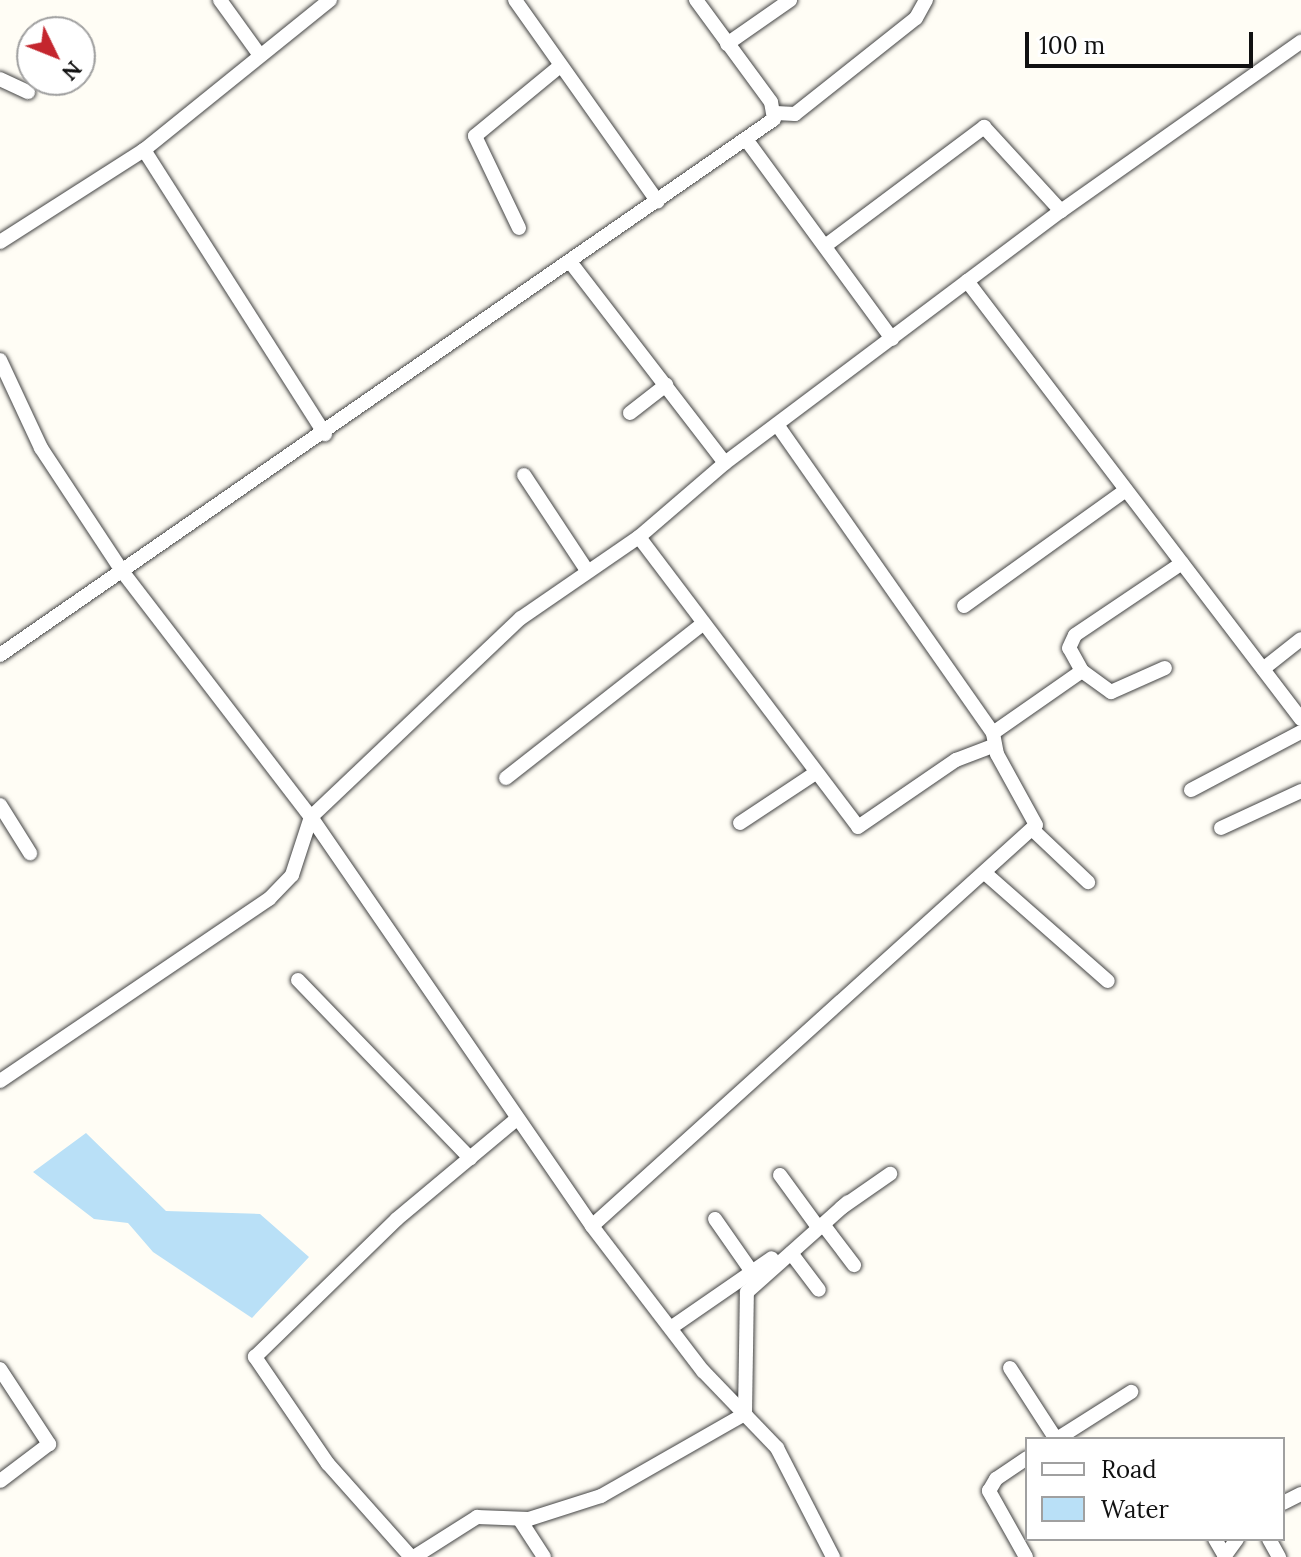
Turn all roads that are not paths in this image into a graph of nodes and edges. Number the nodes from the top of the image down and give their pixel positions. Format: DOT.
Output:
graph roads {
  1 [pos="220,0"];
  2 [pos="330,0"];
  3 [pos="515,0"];
  4 [pos="696,0"];
  5 [pos="790,0"];
  6 [pos="926,0"];
  7 [pos="1301,42"];
  8 [pos="727,44"];
  9 [pos="259,54"];
  10 [pos="560,66"];
  11 [pos="776,113"];
  12 [pos="748,142"];
  13 [pos="144,150"];
  14 [pos="658,202"];
  15 [pos="1061,211"];
  16 [pos="519,228"];
  17 [pos="0,242"];
  18 [pos="825,246"];
  19 [pos="571,263"];
  20 [pos="967,281"];
  21 [pos="892,339"];
  22 [pos="0,360"];
  23 [pos="666,385"];
  24 [pos="630,413"];
  25 [pos="779,427"];
  26 [pos="325,434"];
  27 [pos="725,463"];
  28 [pos="524,475"];
  29 [pos="1126,490"];
  30 [pos="639,537"];
  31 [pos="1182,563"];
  32 [pos="586,569"];
  33 [pos="122,571"];
  34 [pos="964,606"];
  35 [pos="700,626"];
  36 [pos="1301,639"];
  37 [pos="0,655"];
  38 [pos="1165,668"];
  39 [pos="1263,669"];
  40 [pos="1082,671"];
  41 [pos="1301,719"];
  42 [pos="1301,732"];
  43 [pos="993,739"];
  44 [pos="814,774"];
  45 [pos="506,778"];
  46 [pos="1191,790"];
  47 [pos="1301,791"];
  48 [pos="0,805"];
  49 [pos="311,817"];
  50 [pos="740,823"];
  51 [pos="1221,828"];
  52 [pos="1033,830"];
  53 [pos="30,853"];
  54 [pos="986,874"];
  55 [pos="1088,882"];
  56 [pos="298,980"];
  57 [pos="1108,981"];
  58 [pos="0,1081"];
  59 [pos="514,1121"];
  60 [pos="470,1158"];
  61 [pos="890,1174"];
  62 [pos="780,1175"];
  63 [pos="715,1219"];
  64 [pos="592,1226"];
  65 [pos="821,1226"];
  66 [pos="791,1253"];
  67 [pos="854,1265"];
  68 [pos="752,1272"];
  69 [pos="819,1290"];
  70 [pos="672,1327"];
  71 [pos="1010,1368"];
  72 [pos="0,1369"];
  73 [pos="1131,1392"];
  74 [pos="745,1414"];
  75 [pos="1056,1437"];
  76 [pos="1060,1437"];
  77 [pos="1025,1459"];
  78 [pos="0,1481"];
  79 [pos="520,1520"];
  80 [pos="413,1557"];
  81 [pos="544,1557"];
  82 [pos="833,1557"];
  83 [pos="1026,1557"];
  1 -- 9 [label="street"];
  2 -- 9 [label="street"];
  3 -- 10 [label="street"];
  4 -- 8 [label="street"];
  5 -- 8 [label="street"];
  6 -- 11 [label="street"];
  7 -- 15 [label="street"];
  8 -- 11 [label="street"];
  9 -- 13 [label="street"];
  10 -- 14 [label="street"];
  10 -- 16 [label="street"];
  11 -- 12 [label="street"];
  12 -- 14 [label="street"];
  12 -- 18 [label="street"];
  13 -- 17 [label="street"];
  13 -- 26 [label="street"];
  14 -- 19 [label="street"];
  15 -- 18 [label="street"];
  15 -- 20 [label="street"];
  18 -- 21 [label="street"];
  19 -- 23 [label="street"];
  19 -- 26 [label="street"];
  20 -- 21 [label="street"];
  20 -- 29 [label="street"];
  21 -- 25 [label="street"];
  22 -- 33 [label="street"];
  23 -- 24 [label="street"];
  23 -- 27 [label="street"];
  25 -- 27 [label="street"];
  25 -- 43 [label="street"];
  26 -- 33 [label="street"];
  27 -- 30 [label="street"];
  28 -- 32 [label="street"];
  29 -- 31 [label="street"];
  29 -- 34 [label="street"];
  30 -- 32 [label="street"];
  30 -- 35 [label="street"];
  31 -- 39 [label="street"];
  31 -- 40 [label="street"];
  32 -- 49 [label="street"];
  33 -- 37 [label="street"];
  33 -- 49 [label="street"];
  35 -- 44 [label="street"];
  35 -- 45 [label="street"];
  36 -- 39 [label="street"];
  38 -- 40 [label="street"];
  39 -- 41 [label="street"];
  40 -- 43 [label="street"];
  42 -- 46 [label="street"];
  43 -- 44 [label="street"];
  43 -- 52 [label="street"];
  44 -- 50 [label="street"];
  47 -- 51 [label="street"];
  48 -- 53 [label="street"];
  49 -- 58 [label="street"];
  49 -- 59 [label="street"];
  52 -- 54 [label="street"];
  52 -- 55 [label="street"];
  54 -- 57 [label="street"];
  54 -- 64 [label="street"];
  56 -- 60 [label="street"];
  59 -- 60 [label="street"];
  59 -- 64 [label="street"];
  60 -- 80 [label="street"];
  61 -- 65 [label="street"];
  62 -- 65 [label="street"];
  63 -- 68 [label="street"];
  64 -- 70 [label="street"];
  65 -- 66 [label="street"];
  65 -- 67 [label="street"];
  65 -- 68 [label="street"];
  66 -- 69 [label="street"];
  66 -- 74 [label="street"];
  68 -- 70 [label="street"];
  70 -- 74 [label="street"];
  71 -- 75 [label="street"];
  72 -- 78 [label="street"];
  73 -- 76 [label="street"];
  74 -- 79 [label="street"];
  74 -- 82 [label="street"];
  77 -- 83 [label="street"];
  79 -- 80 [label="street"];
  79 -- 81 [label="street"];
}
